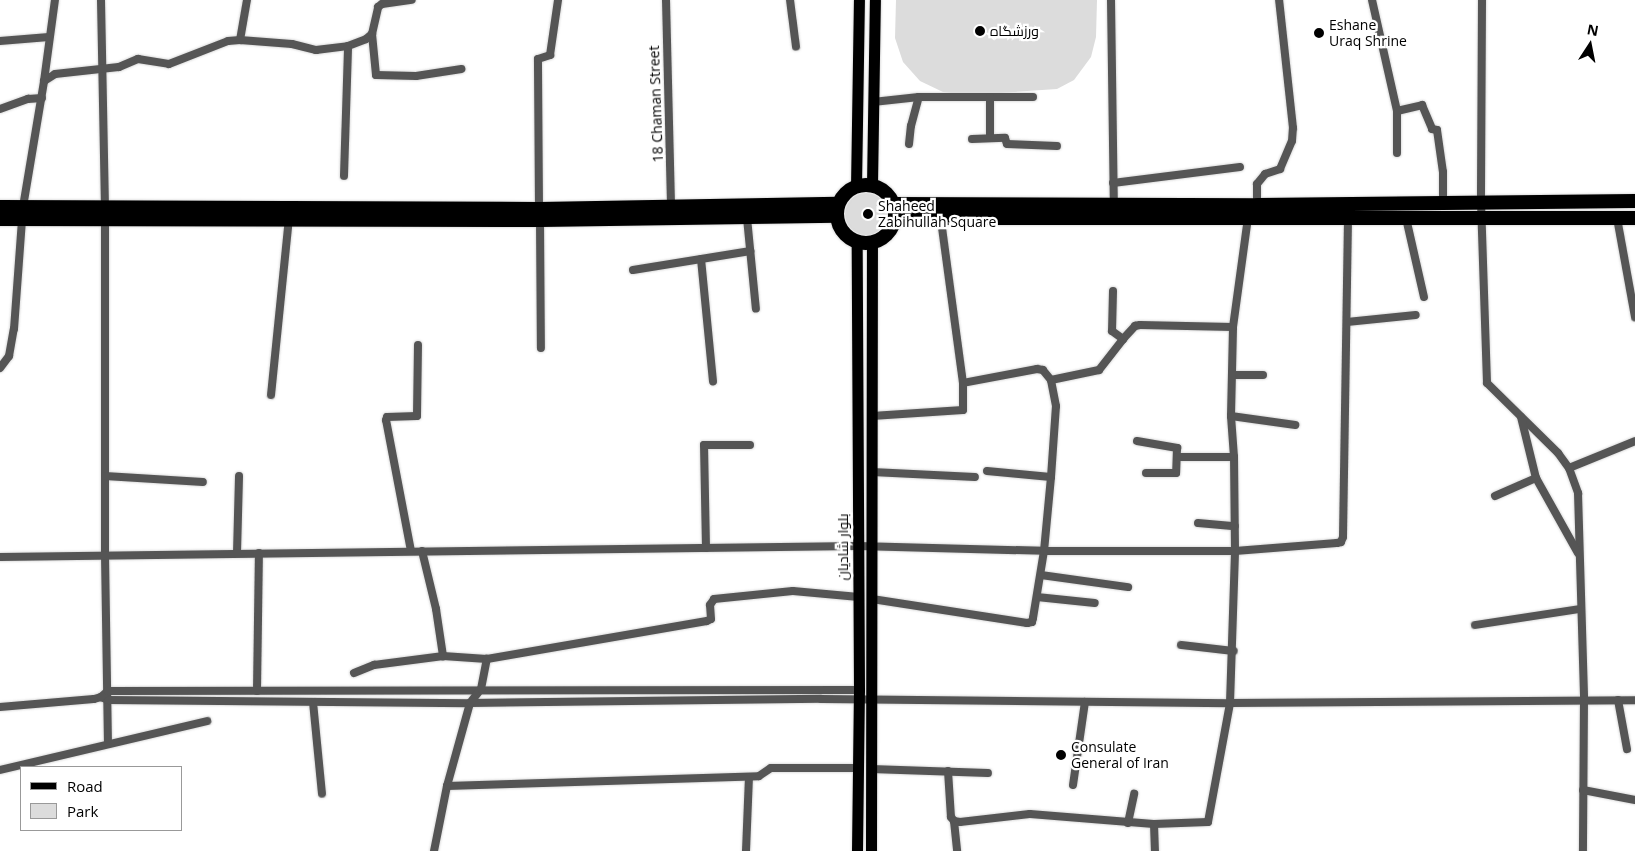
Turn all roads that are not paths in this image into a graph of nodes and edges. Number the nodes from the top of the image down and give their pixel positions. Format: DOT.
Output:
graph roads {
  1 [pos="55,0"];
  2 [pos="101,0"];
  3 [pos="247,0"];
  4 [pos="412,0"];
  5 [pos="558,0"];
  6 [pos="666,0"];
  7 [pos="790,0"];
  8 [pos="859,0"];
  9 [pos="874,0"];
  10 [pos="1111,0"];
  11 [pos="1279,0"];
  12 [pos="1372,0"];
  13 [pos="1482,0"];
  14 [pos="375,3"];
  15 [pos="372,34"];
  16 [pos="49,37"];
  17 [pos="240,40"];
  18 [pos="0,41"];
  19 [pos="348,46"];
  20 [pos="796,48"];
  21 [pos="101,68"];
  22 [pos="461,69"];
  23 [pos="44,81"];
  24 [pos="919,97"];
  25 [pos="990,97"];
  26 [pos="1033,97"];
  27 [pos="42,98"];
  28 [pos="873,102"];
  29 [pos="0,109"];
  30 [pos="1397,111"];
  31 [pos="990,138"];
  32 [pos="972,139"];
  33 [pos="909,144"];
  34 [pos="1057,146"];
  35 [pos="1397,152"];
  36 [pos="1240,168"];
  37 [pos="344,176"];
  38 [pos="1113,182"];
  39 [pos="872,185"];
  40 [pos="856,187"];
  41 [pos="1635,200"];
  42 [pos="1482,202"];
  43 [pos="1444,203"];
  44 [pos="894,204"];
  45 [pos="1114,204"];
  46 [pos="1258,205"];
  47 [pos="671,207"];
  48 [pos="0,208"];
  49 [pos="838,210"];
  50 [pos="22,213"];
  51 [pos="105,213"];
  52 [pos="540,215"];
  53 [pos="289,218"];
  54 [pos="747,218"];
  55 [pos="896,218"];
  56 [pos="1248,218"];
  57 [pos="1348,218"];
  58 [pos="1406,218"];
  59 [pos="1484,218"];
  60 [pos="1617,218"];
  61 [pos="1635,218"];
  62 [pos="0,219"];
  63 [pos="941,220"];
  64 [pos="857,242"];
  65 [pos="872,243"];
  66 [pos="750,251"];
  67 [pos="701,259"];
  68 [pos="633,270"];
  69 [pos="1113,291"];
  70 [pos="1424,297"];
  71 [pos="756,309"];
  72 [pos="1416,315"];
  73 [pos="1635,318"];
  74 [pos="1347,322"];
  75 [pos="1233,327"];
  76 [pos="1123,339"];
  77 [pos="418,345"];
  78 [pos="541,348"];
  79 [pos="0,368"];
  80 [pos="1232,375"];
  81 [pos="1263,375"];
  82 [pos="1051,380"];
  83 [pos="713,381"];
  84 [pos="963,383"];
  85 [pos="271,396"];
  86 [pos="872,416"];
  87 [pos="1230,416"];
  88 [pos="1521,417"];
  89 [pos="1294,425"];
  90 [pos="1137,441"];
  91 [pos="1635,442"];
  92 [pos="750,445"];
  93 [pos="1177,457"];
  94 [pos="1234,457"];
  95 [pos="1569,468"];
  96 [pos="987,471"];
  97 [pos="872,472"];
  98 [pos="1146,474"];
  99 [pos="105,476"];
  100 [pos="239,476"];
  101 [pos="975,477"];
  102 [pos="1051,477"];
  103 [pos="1536,478"];
  104 [pos="203,482"];
  105 [pos="1495,496"];
  106 [pos="1198,523"];
  107 [pos="1235,526"];
  108 [pos="858,546"];
  109 [pos="871,546"];
  110 [pos="706,548"];
  111 [pos="411,551"];
  112 [pos="422,551"];
  113 [pos="1044,551"];
  114 [pos="1235,551"];
  115 [pos="237,553"];
  116 [pos="259,553"];
  117 [pos="1578,554"];
  118 [pos="105,555"];
  119 [pos="0,557"];
  120 [pos="1041,574"];
  121 [pos="1128,587"];
  122 [pos="1037,597"];
  123 [pos="859,598"];
  124 [pos="872,599"];
  125 [pos="1095,603"];
  126 [pos="1580,609"];
  127 [pos="1475,625"];
  128 [pos="1181,645"];
  129 [pos="1234,651"];
  130 [pos="443,656"];
  131 [pos="487,659"];
  132 [pos="354,673"];
  133 [pos="481,689"];
  134 [pos="108,691"];
  135 [pos="257,691"];
  136 [pos="859,694"];
  137 [pos="105,699"];
  138 [pos="1584,699"];
  139 [pos="872,700"];
  140 [pos="1618,700"];
  141 [pos="1635,700"];
  142 [pos="313,702"];
  143 [pos="1085,702"];
  144 [pos="470,703"];
  145 [pos="1230,703"];
  146 [pos="0,707"];
  147 [pos="207,721"];
  148 [pos="108,744"];
  149 [pos="1627,750"];
  150 [pos="858,768"];
  151 [pos="871,769"];
  152 [pos="0,770"];
  153 [pos="948,771"];
  154 [pos="988,772"];
  155 [pos="748,776"];
  156 [pos="1073,785"];
  157 [pos="447,786"];
  158 [pos="1584,790"];
  159 [pos="322,794"];
  160 [pos="1134,794"];
  161 [pos="1635,800"];
  162 [pos="954,821"];
  163 [pos="1128,823"];
  164 [pos="1154,824"];
  165 [pos="434,851"];
  166 [pos="746,851"];
  167 [pos="857,851"];
  168 [pos="871,851"];
  169 [pos="957,851"];
  170 [pos="1155,851"];
  171 [pos="1583,851"];
  1 -- 16 [label="street"];
  2 -- 21 [label="street"];
  3 -- 17 [label="street"];
  4 -- 14 [label="street"];
  5 -- 52 [label="street"];
  6 -- 47 [label="street, 18 Chaman Street"];
  7 -- 20 [label="street"];
  8 -- 40 [label="main road"];
  9 -- 28 [label="main road"];
  10 -- 38 [label="street"];
  11 -- 46 [label="street"];
  12 -- 30 [label="street"];
  13 -- 42 [label="street"];
  14 -- 15 [label="street"];
  15 -- 19 [label="street"];
  15 -- 22 [label="street"];
  16 -- 18 [label="street"];
  16 -- 23 [label="street"];
  17 -- 19 [label="street"];
  17 -- 21 [label="street"];
  19 -- 37 [label="street"];
  21 -- 23 [label="street"];
  21 -- 51 [label="street"];
  23 -- 27 [label="street"];
  24 -- 25 [label="street"];
  24 -- 28 [label="street"];
  24 -- 33 [label="street"];
  25 -- 26 [label="street"];
  25 -- 31 [label="street"];
  27 -- 29 [label="street"];
  27 -- 50 [label="street"];
  28 -- 39 [label="main road"];
  30 -- 35 [label="street"];
  30 -- 43 [label="street"];
  31 -- 32 [label="street"];
  31 -- 34 [label="street"];
  36 -- 38 [label="street"];
  38 -- 45 [label="street"];
  39 -- 40 [label="highway"];
  39 -- 44 [label="highway"];
  40 -- 49 [label="highway"];
  41 -- 42 [label="highway"];
  42 -- 43 [label="highway"];
  42 -- 59 [label="street"];
  43 -- 46 [label="highway"];
  44 -- 45 [label="highway"];
  44 -- 55 [label="highway"];
  45 -- 46 [label="highway"];
  46 -- 56 [label="street"];
  47 -- 49 [label="highway"];
  47 -- 52 [label="highway"];
  48 -- 50 [label="highway"];
  49 -- 54 [label="highway"];
  49 -- 64 [label="highway"];
  50 -- 51 [label="highway"];
  50 -- 62 [label="highway"];
  50 -- 79 [label="street"];
  51 -- 52 [label="highway"];
  51 -- 53 [label="highway"];
  51 -- 99 [label="street"];
  52 -- 53 [label="highway"];
  52 -- 54 [label="highway"];
  52 -- 78 [label="street"];
  53 -- 85 [label="street"];
  54 -- 66 [label="street"];
  55 -- 63 [label="highway"];
  55 -- 65 [label="highway"];
  56 -- 57 [label="highway"];
  56 -- 63 [label="highway"];
  56 -- 75 [label="street"];
  57 -- 58 [label="highway"];
  57 -- 74 [label="street"];
  58 -- 59 [label="highway"];
  58 -- 70 [label="street"];
  59 -- 60 [label="highway"];
  59 -- 88 [label="street"];
  60 -- 61 [label="highway"];
  60 -- 73 [label="street"];
  63 -- 84 [label="street"];
  64 -- 65 [label="highway"];
  64 -- 108 [label="main road, بلوار شادیان"];
  65 -- 86 [label="main road, بلوار شادیان"];
  66 -- 67 [label="street"];
  66 -- 71 [label="street"];
  67 -- 68 [label="street"];
  67 -- 83 [label="street"];
  69 -- 76 [label="street"];
  72 -- 74 [label="street"];
  74 -- 114 [label="street"];
  75 -- 76 [label="street"];
  75 -- 80 [label="street"];
  76 -- 82 [label="street"];
  77 -- 111 [label="street"];
  80 -- 81 [label="street"];
  80 -- 87 [label="street"];
  82 -- 84 [label="street"];
  82 -- 102 [label="street"];
  84 -- 86 [label="street"];
  86 -- 97 [label="main road, بلوار شادیان"];
  87 -- 89 [label="street"];
  87 -- 94 [label="street"];
  88 -- 95 [label="street"];
  88 -- 103 [label="street"];
  90 -- 93 [label="street"];
  91 -- 95 [label="street"];
  92 -- 110 [label="street"];
  93 -- 94 [label="street"];
  93 -- 98 [label="street"];
  94 -- 107 [label="street"];
  95 -- 117 [label="street"];
  96 -- 102 [label="street"];
  97 -- 101 [label="street"];
  97 -- 109 [label="main road, بلوار شادیان"];
  99 -- 104 [label="street"];
  99 -- 118 [label="street"];
  100 -- 115 [label="street"];
  102 -- 113 [label="street"];
  103 -- 105 [label="street"];
  103 -- 117 [label="street"];
  106 -- 107 [label="street"];
  107 -- 114 [label="street"];
  108 -- 109 [label="street"];
  108 -- 110 [label="street"];
  108 -- 123 [label="main road, بلوار شادیان"];
  109 -- 113 [label="street"];
  109 -- 124 [label="main road, بلوار شادیان"];
  110 -- 112 [label="street"];
  111 -- 112 [label="street"];
  111 -- 116 [label="street"];
  112 -- 130 [label="street"];
  113 -- 114 [label="street"];
  113 -- 120 [label="street"];
  114 -- 129 [label="street"];
  115 -- 116 [label="street"];
  115 -- 118 [label="street"];
  116 -- 135 [label="street"];
  117 -- 126 [label="street"];
  118 -- 119 [label="street"];
  118 -- 134 [label="street"];
  120 -- 121 [label="street"];
  120 -- 122 [label="street"];
  122 -- 124 [label="street"];
  122 -- 125 [label="street"];
  123 -- 131 [label="street"];
  123 -- 136 [label="main road, بلوار شادیان"];
  124 -- 139 [label="main road, بلوار شادیان"];
  126 -- 127 [label="street"];
  126 -- 138 [label="street"];
  128 -- 129 [label="street"];
  129 -- 145 [label="street"];
  130 -- 131 [label="street"];
  130 -- 132 [label="street"];
  131 -- 133 [label="street"];
  133 -- 135 [label="street"];
  133 -- 136 [label="street"];
  133 -- 144 [label="street"];
  134 -- 135 [label="street"];
  134 -- 137 [label="street"];
  136 -- 139 [label="street"];
  136 -- 144 [label="street"];
  136 -- 150 [label="main road, بلوار شادیان"];
  137 -- 142 [label="street"];
  137 -- 146 [label="street"];
  137 -- 148 [label="street"];
  138 -- 140 [label="street"];
  138 -- 145 [label="street"];
  138 -- 158 [label="street"];
  139 -- 143 [label="street"];
  139 -- 151 [label="main road, بلوار شادیان"];
  140 -- 141 [label="street"];
  140 -- 149 [label="street"];
  142 -- 144 [label="street"];
  142 -- 159 [label="street"];
  143 -- 145 [label="street"];
  143 -- 156 [label="street"];
  144 -- 157 [label="street"];
  145 -- 164 [label="street"];
  147 -- 148 [label="street"];
  148 -- 152 [label="street"];
  150 -- 155 [label="street"];
  150 -- 167 [label="main road, بلوار شادیان"];
  151 -- 153 [label="street"];
  151 -- 168 [label="main road, بلوار شادیان"];
  153 -- 154 [label="street"];
  153 -- 162 [label="street"];
  155 -- 157 [label="street"];
  155 -- 166 [label="street"];
  157 -- 165 [label="street"];
  158 -- 161 [label="street"];
  158 -- 171 [label="street"];
  160 -- 163 [label="street"];
  162 -- 163 [label="street"];
  162 -- 169 [label="street"];
  163 -- 164 [label="street"];
  164 -- 170 [label="street"];
}
